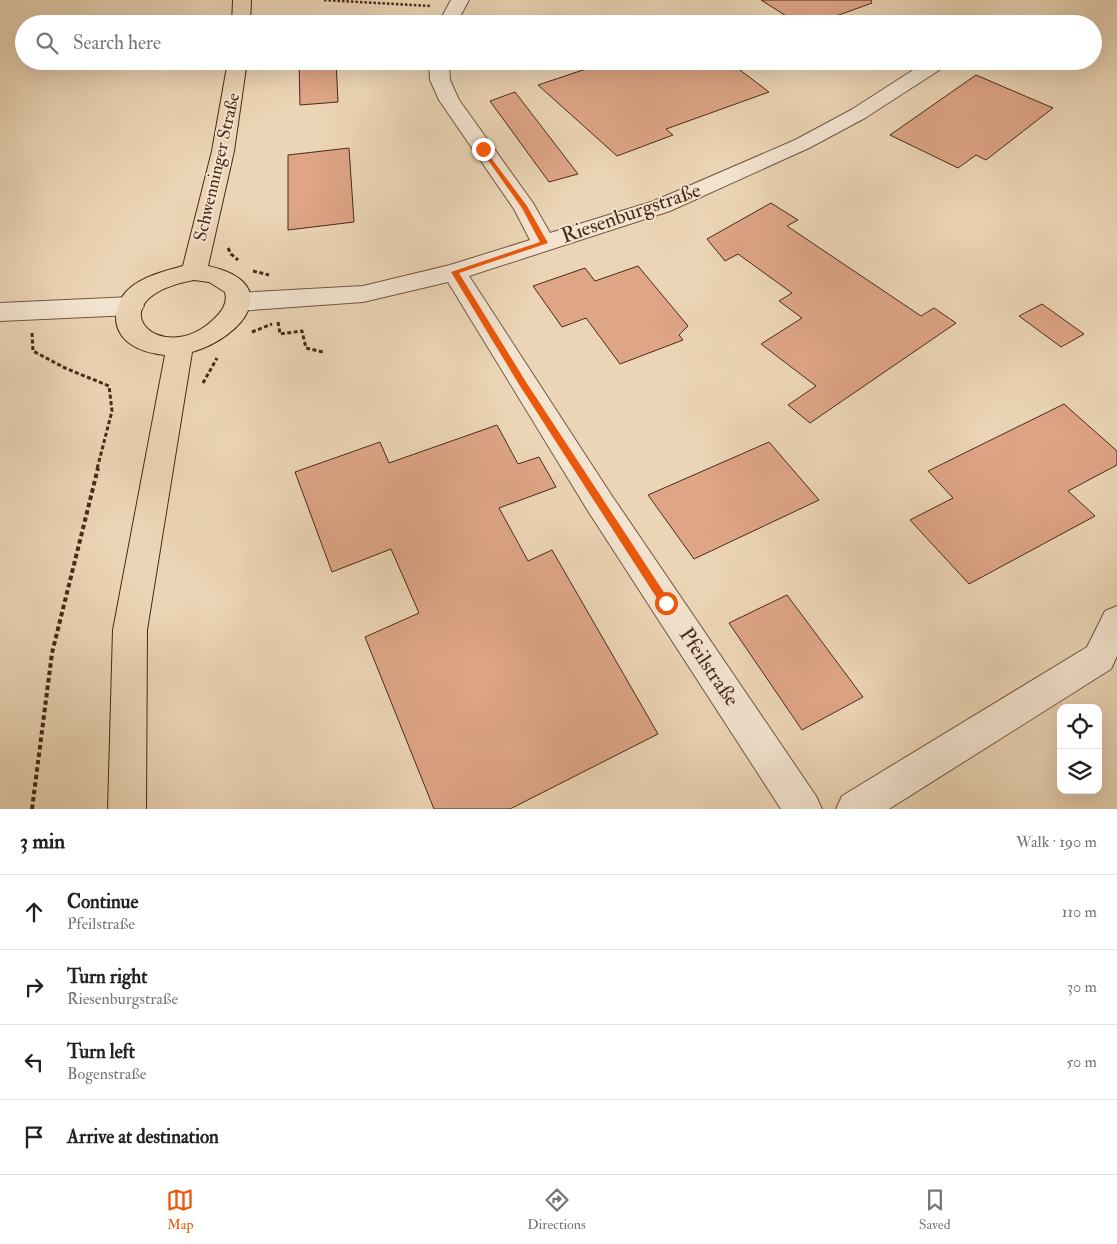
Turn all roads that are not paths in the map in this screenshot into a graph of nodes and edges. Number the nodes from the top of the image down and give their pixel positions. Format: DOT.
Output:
graph roads {
  1 [pos="242,0"];
  2 [pos="458,4"];
  3 [pos="241,15"];
  4 [pos="452,15"];
  5 [pos="236,70"];
  6 [pos="439,70"];
  7 [pos="926,70"];
  8 [pos="544,243"];
  9 [pos="194,272"];
  10 [pos="454,272"];
  11 [pos="238,302"];
  12 [pos="131,306"];
  13 [pos="0,312"];
  14 [pos="180,345"];
  15 [pos="1117,621"];
  16 [pos="127,809"];
  17 [pos="803,809"];
  18 [pos="855,809"];
  1 -- 3 [label="main road"];
  2 -- 4 [label="street"];
  5 -- 9 [label="main road, Schwenninger Straße"];
  6 -- 8 [label="street"];
  7 -- 8 [label="street, Riesenburgstraße"];
  8 -- 10 [label="street, Riesenburgstraße"];
  9 -- 11 [label="main road"];
  9 -- 12 [label="main road"];
  10 -- 11 [label="street, Riesenburgstraße"];
  10 -- 17 [label="street, Pfeilstraße"];
  11 -- 14 [label="main road"];
  12 -- 13 [label="street"];
  12 -- 14 [label="main road"];
  14 -- 16 [label="main road"];
  15 -- 18 [label="street"];
}
